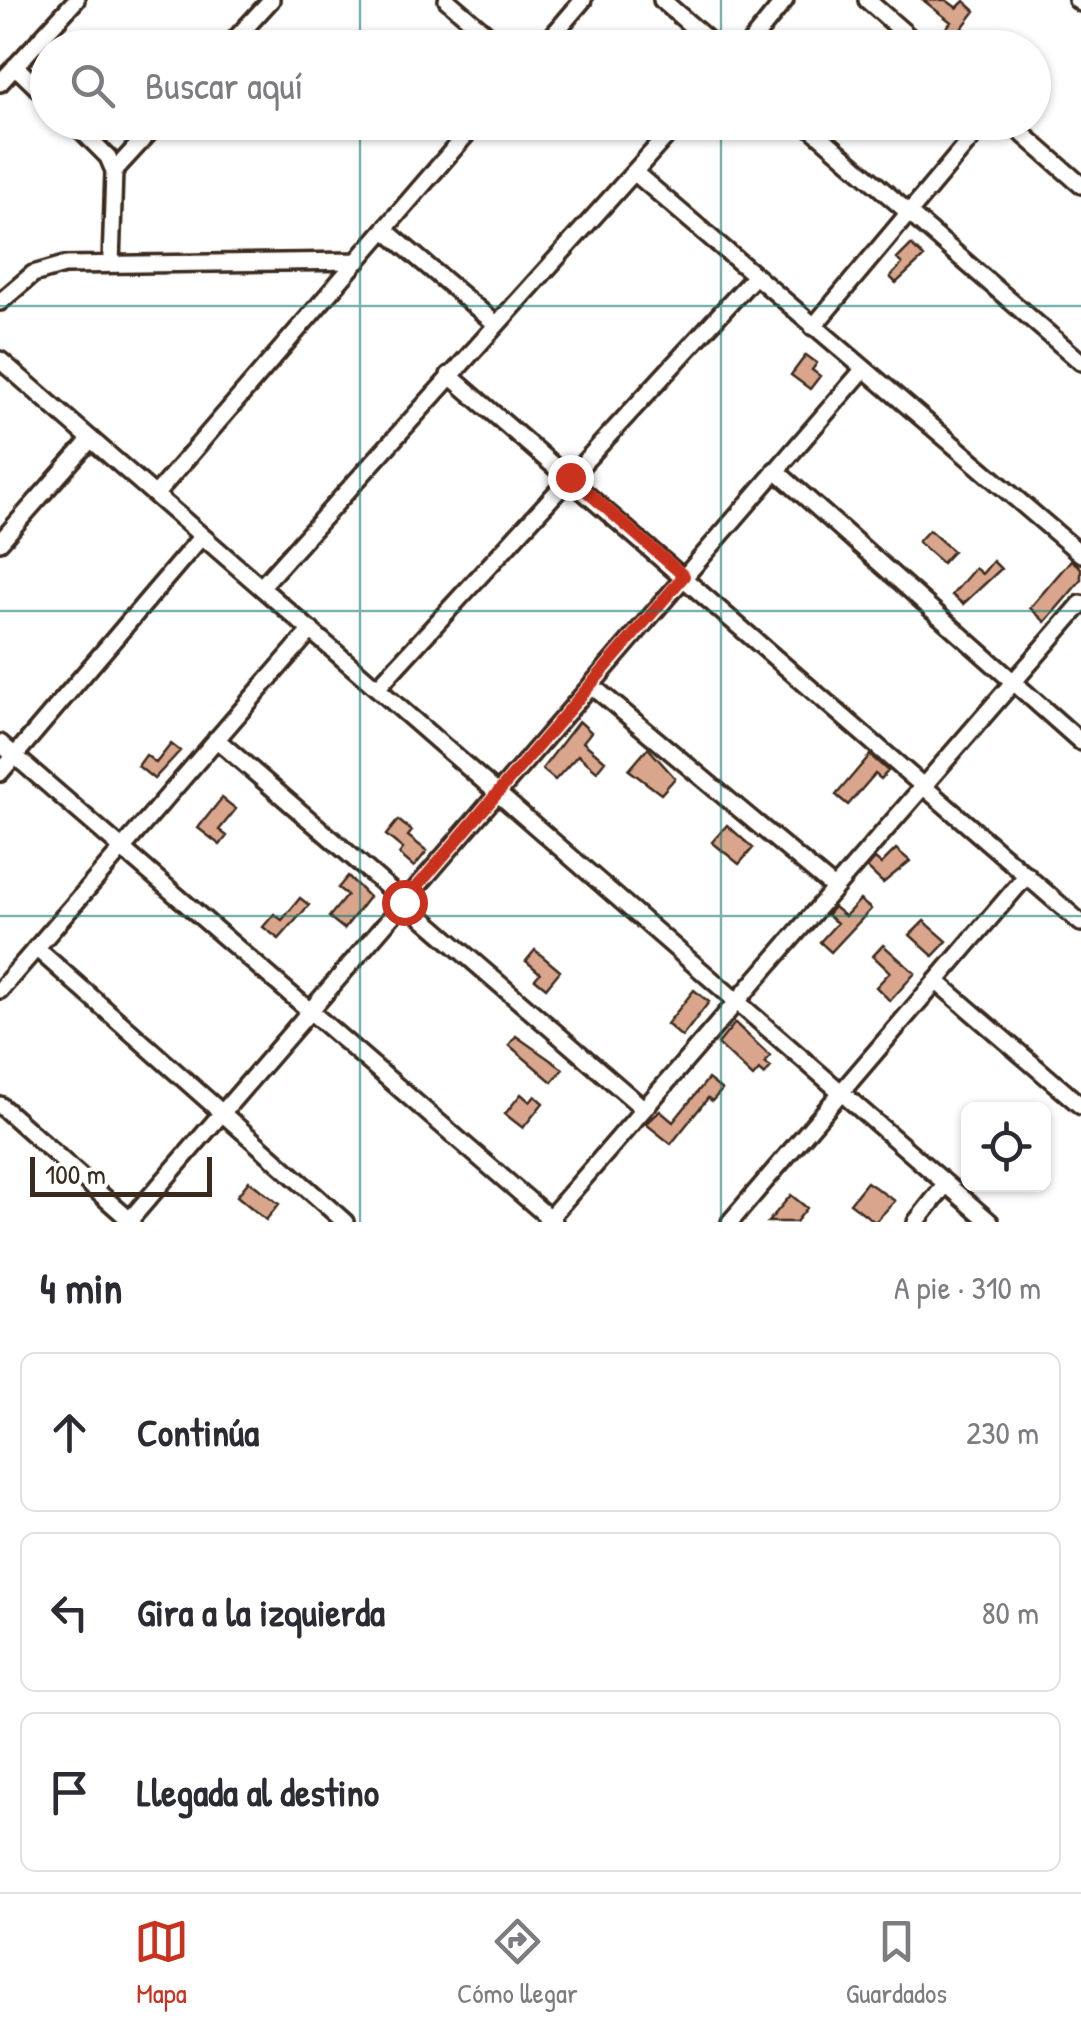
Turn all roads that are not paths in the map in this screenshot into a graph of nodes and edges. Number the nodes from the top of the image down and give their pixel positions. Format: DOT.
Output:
graph roads {
  1 [pos="76,0"];
  2 [pos="270,0"];
  3 [pos="446,0"];
  4 [pos="582,0"];
  5 [pos="662,0"];
  6 [pos="785,0"];
  7 [pos="866,0"];
  8 [pos="48,30"];
  9 [pos="243,30"];
  10 [pos="482,30"];
  11 [pos="557,30"];
  12 [pos="696,30"];
  13 [pos="761,30"];
  14 [pos="901,30"];
  15 [pos="30,50"];
  16 [pos="15,66"];
  17 [pos="30,81"];
  18 [pos="0,83"];
  19 [pos="91,140"];
  20 [pos="142,140"];
  21 [pos="462,140"];
  22 [pos="663,140"];
  23 [pos="825,140"];
  24 [pos="971,140"];
  25 [pos="1030,140"];
  26 [pos="114,171"];
  27 [pos="634,172"];
  28 [pos="1081,185"];
  29 [pos="909,213"];
  30 [pos="385,230"];
  31 [pos="358,262"];
  32 [pos="111,264"];
  33 [pos="754,276"];
  34 [pos="0,302"];
  35 [pos="496,324"];
  36 [pos="814,327"];
  37 [pos="0,360"];
  38 [pos="1081,362"];
  39 [pos="863,370"];
  40 [pos="449,375"];
  41 [pos="91,439"];
  42 [pos="775,470"];
  43 [pos="570,477"];
  44 [pos="155,495"];
  45 [pos="202,536"];
  46 [pos="0,542"];
  47 [pos="1081,554"];
  48 [pos="684,576"];
  49 [pos="261,587"];
  50 [pos="1081,604"];
  51 [pos="310,630"];
  52 [pos="1012,683"];
  53 [pos="591,685"];
  54 [pos="377,688"];
  55 [pos="216,740"];
  56 [pos="0,742"];
  57 [pos="1081,742"];
  58 [pos="14,756"];
  59 [pos="0,774"];
  60 [pos="924,786"];
  61 [pos="498,793"];
  62 [pos="123,848"];
  63 [pos="1026,875"];
  64 [pos="834,888"];
  65 [pos="404,902"];
  66 [pos="1081,923"];
  67 [pos="36,948"];
  68 [pos="936,981"];
  69 [pos="0,990"];
  70 [pos="736,1001"];
  71 [pos="310,1010"];
  72 [pos="842,1091"];
  73 [pos="0,1105"];
  74 [pos="1081,1106"];
  75 [pos="644,1109"];
  76 [pos="222,1113"];
  77 [pos="946,1184"];
  78 [pos="130,1221"];
  79 [pos="550,1221"];
  80 [pos="345,1222"];
  81 [pos="730,1222"];
  82 [pos="916,1222"];
  83 [pos="990,1222"];
  1 -- 8 [label="street"];
  2 -- 9 [label="street"];
  3 -- 10 [label="street"];
  4 -- 11 [label="street"];
  5 -- 12 [label="street"];
  6 -- 13 [label="street"];
  7 -- 14 [label="street"];
  15 -- 16 [label="street"];
  16 -- 17 [label="street"];
  16 -- 18 [label="street"];
  19 -- 26 [label="street"];
  20 -- 26 [label="street"];
  21 -- 30 [label="street"];
  22 -- 27 [label="street"];
  23 -- 29 [label="street"];
  24 -- 29 [label="street"];
  25 -- 28 [label="street"];
  26 -- 32 [label="street"];
  27 -- 33 [label="street"];
  27 -- 35 [label="street"];
  29 -- 36 [label="street"];
  29 -- 38 [label="street"];
  30 -- 31 [label="street"];
  30 -- 35 [label="street"];
  31 -- 32 [label="street"];
  31 -- 44 [label="street"];
  32 -- 34 [label="street"];
  33 -- 36 [label="street"];
  33 -- 43 [label="street"];
  35 -- 40 [label="street"];
  36 -- 39 [label="street"];
  37 -- 41 [label="street"];
  39 -- 42 [label="street"];
  39 -- 47 [label="street"];
  40 -- 43 [label="street"];
  40 -- 49 [label="street"];
  41 -- 44 [label="street"];
  41 -- 46 [label="street"];
  42 -- 48 [label="street"];
  42 -- 52 [label="street"];
  43 -- 48 [label="street"];
  43 -- 54 [label="street"];
  44 -- 45 [label="street"];
  45 -- 49 [label="street"];
  45 -- 58 [label="street"];
  48 -- 53 [label="street"];
  48 -- 60 [label="street"];
  49 -- 51 [label="street"];
  50 -- 52 [label="street"];
  51 -- 54 [label="street"];
  51 -- 55 [label="street"];
  52 -- 57 [label="street"];
  52 -- 60 [label="street"];
  53 -- 61 [label="street"];
  53 -- 64 [label="street"];
  54 -- 61 [label="street"];
  55 -- 62 [label="street"];
  55 -- 65 [label="street"];
  56 -- 58 [label="street"];
  58 -- 59 [label="street"];
  58 -- 62 [label="street"];
  60 -- 63 [label="street"];
  60 -- 64 [label="street"];
  61 -- 65 [label="street"];
  61 -- 70 [label="street"];
  62 -- 67 [label="street"];
  62 -- 71 [label="street"];
  63 -- 66 [label="street"];
  63 -- 68 [label="street"];
  64 -- 70 [label="street"];
  65 -- 71 [label="street"];
  65 -- 75 [label="street"];
  67 -- 69 [label="street"];
  67 -- 76 [label="street"];
  68 -- 72 [label="street"];
  68 -- 74 [label="street"];
  70 -- 72 [label="street"];
  70 -- 75 [label="street"];
  71 -- 76 [label="street"];
  71 -- 79 [label="street"];
  72 -- 77 [label="street"];
  72 -- 81 [label="street"];
  73 -- 78 [label="street"];
  75 -- 79 [label="street"];
  76 -- 78 [label="street"];
  76 -- 80 [label="street"];
  77 -- 82 [label="street"];
  77 -- 83 [label="street"];
}
